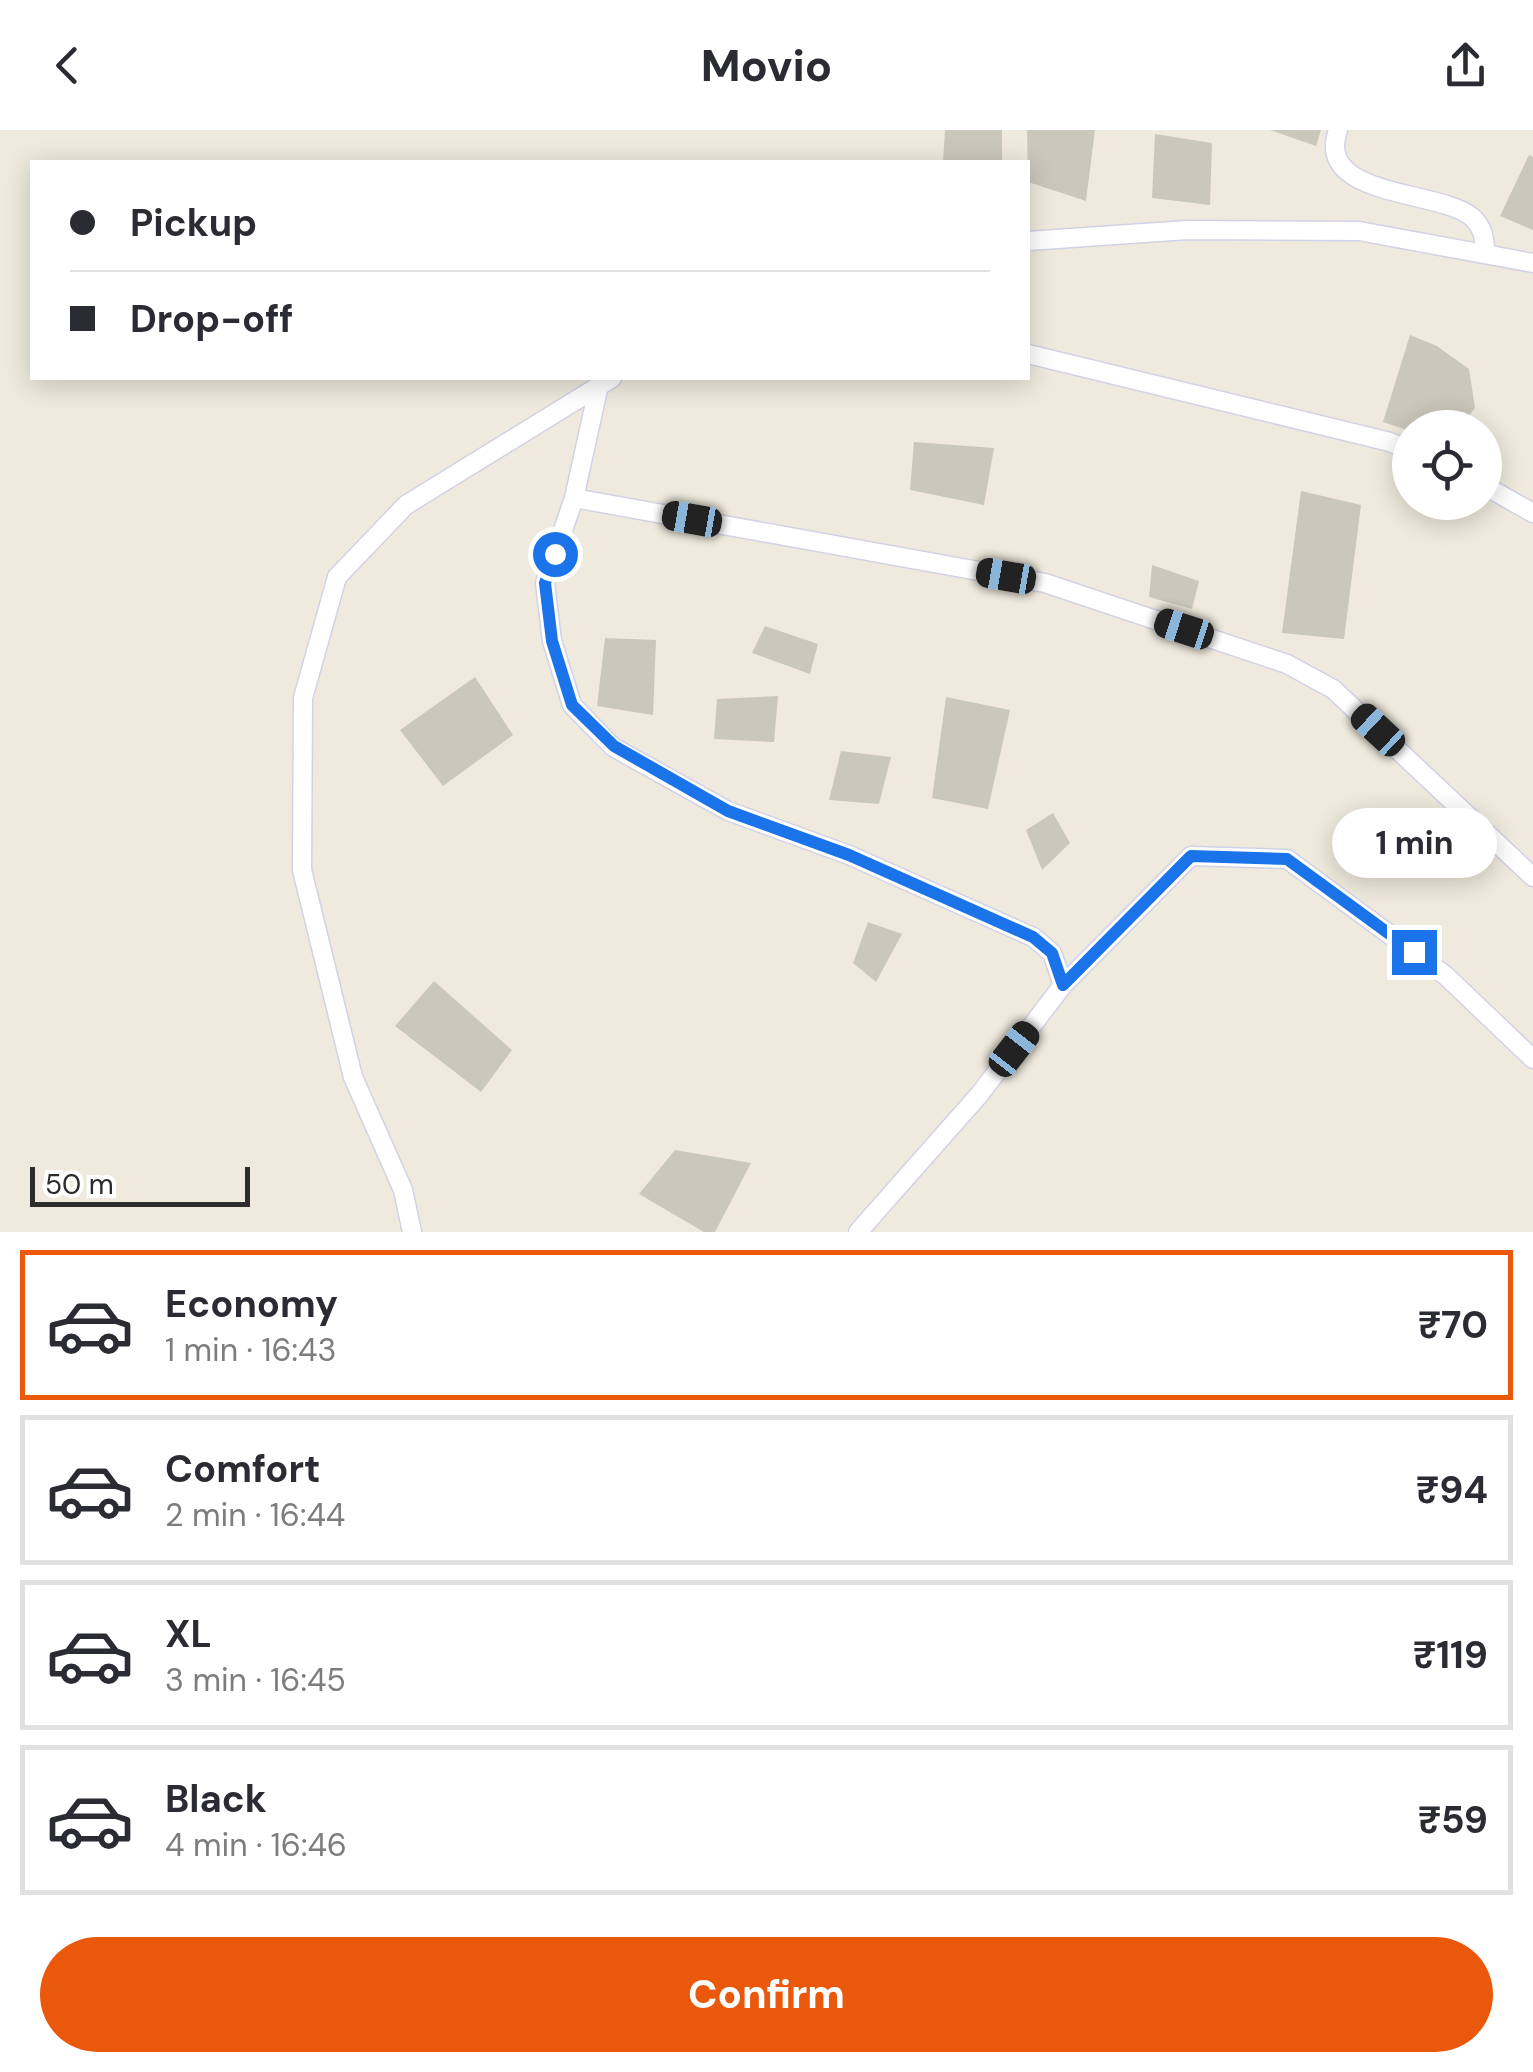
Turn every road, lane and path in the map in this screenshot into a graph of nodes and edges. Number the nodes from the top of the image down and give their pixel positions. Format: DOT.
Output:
graph roads {
  1 [pos="1338,130"];
  2 [pos="1030,242"];
  3 [pos="1486,254"];
  4 [pos="1533,263"];
  5 [pos="1030,354"];
  6 [pos="606,381"];
  7 [pos="1392,443"];
  8 [pos="1502,496"];
  9 [pos="574,498"];
  10 [pos="1533,513"];
  11 [pos="1533,877"];
  12 [pos="1063,985"];
  13 [pos="1533,1059"];
  14 [pos="412,1232"];
  15 [pos="858,1232"];
  1 -- 3 [label="lane"];
  2 -- 3 [label="lane"];
  3 -- 4 [label="lane"];
  5 -- 7 [label="lane"];
  6 -- 9 [label="lane"];
  6 -- 14 [label="lane"];
  8 -- 10 [label="lane"];
  9 -- 11 [label="lane"];
  9 -- 12 [label="lane"];
  12 -- 13 [label="lane"];
  12 -- 15 [label="lane"];
}
